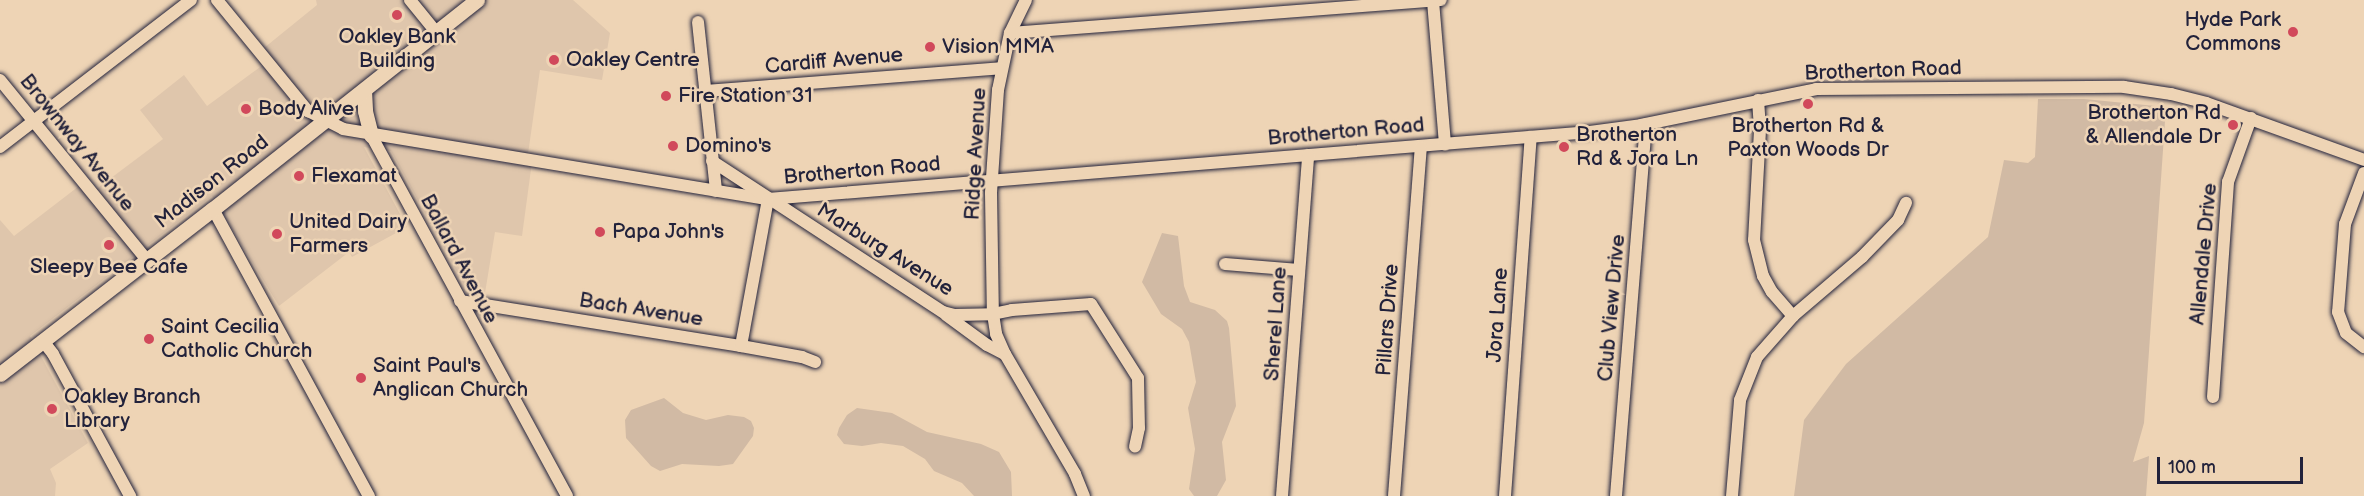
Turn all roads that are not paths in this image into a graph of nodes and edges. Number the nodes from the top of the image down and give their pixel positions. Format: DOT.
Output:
graph roads {
  1 [pos="190,0"];
  2 [pos="217,0"];
  3 [pos="410,0"];
  4 [pos="477,0"];
  5 [pos="1026,0"];
  6 [pos="1441,0"];
  7 [pos="1433,1"];
  8 [pos="698,22"];
  9 [pos="436,32"];
  10 [pos="1010,33"];
  11 [pos="1001,68"];
  12 [pos="0,80"];
  13 [pos="364,90"];
  14 [pos="705,91"];
  15 [pos="1758,100"];
  16 [pos="2251,118"];
  17 [pos="34,121"];
  18 [pos="325,121"];
  19 [pos="1646,124"];
  20 [pos="371,135"];
  21 [pos="1531,138"];
  22 [pos="1445,144"];
  23 [pos="0,147"];
  24 [pos="1421,147"];
  25 [pos="1308,155"];
  26 [pos="2364,160"];
  27 [pos="712,161"];
  28 [pos="2364,173"];
  29 [pos="992,179"];
  30 [pos="716,191"];
  31 [pos="768,199"];
  32 [pos="1906,203"];
  33 [pos="213,210"];
  34 [pos="147,260"];
  35 [pos="1225,264"];
  36 [pos="1299,270"];
  37 [pos="460,302"];
  38 [pos="943,312"];
  39 [pos="993,314"];
  40 [pos="1793,316"];
  41 [pos="43,341"];
  42 [pos="741,346"];
  43 [pos="2364,347"];
  44 [pos="1005,354"];
  45 [pos="815,362"];
  46 [pos="0,374"];
  47 [pos="2213,397"];
  48 [pos="1135,447"];
  49 [pos="130,496"];
  50 [pos="369,496"];
  51 [pos="567,496"];
  52 [pos="1084,496"];
  53 [pos="1282,496"];
  54 [pos="1394,496"];
  55 [pos="1505,496"];
  56 [pos="1617,496"];
  57 [pos="1732,496"];
  1 -- 17 [label="street"];
  2 -- 18 [label="street, Brotherton Road"];
  3 -- 9 [label="street"];
  4 -- 9 [label="main road, Madison Road"];
  5 -- 10 [label="street, Ridge Avenue"];
  6 -- 7 [label="street"];
  7 -- 10 [label="street"];
  7 -- 22 [label="street"];
  8 -- 14 [label="street"];
  9 -- 13 [label="main road, Madison Road"];
  10 -- 11 [label="street, Ridge Avenue"];
  11 -- 14 [label="street, Cardiff Avenue"];
  11 -- 29 [label="street, Ridge Avenue"];
  12 -- 17 [label="street, Brownway Avenue"];
  13 -- 18 [label="main road, Madison Road"];
  13 -- 20 [label="main road"];
  14 -- 27 [label="street"];
  15 -- 16 [label="street, Brotherton Road"];
  15 -- 19 [label="street, Brotherton Road"];
  15 -- 40 [label="street"];
  16 -- 26 [label="street, Brotherton Road"];
  16 -- 47 [label="street, Allendale Drive"];
  17 -- 23 [label="street"];
  17 -- 34 [label="street, Brownway Avenue"];
  18 -- 20 [label="street, Brotherton Road"];
  18 -- 33 [label="main road, Madison Road"];
  19 -- 21 [label="street, Brotherton Road"];
  19 -- 56 [label="street, Club View Drive"];
  20 -- 30 [label="street, Brotherton Road"];
  20 -- 37 [label="street, Ballard Avenue"];
  21 -- 22 [label="street, Brotherton Road"];
  21 -- 55 [label="street, Jora Lane"];
  22 -- 24 [label="street, Brotherton Road"];
  24 -- 25 [label="street, Brotherton Road"];
  24 -- 54 [label="street, Pillars Drive"];
  25 -- 29 [label="street, Brotherton Road"];
  25 -- 36 [label="street, Sherel Lane"];
  27 -- 30 [label="street"];
  27 -- 31 [label="street, Marburg Avenue"];
  28 -- 43 [label="street"];
  29 -- 31 [label="street, Brotherton Road"];
  29 -- 39 [label="street, Ridge Avenue"];
  30 -- 31 [label="street, Brotherton Road"];
  31 -- 38 [label="street, Marburg Avenue"];
  31 -- 42 [label="street"];
  32 -- 40 [label="street"];
  33 -- 34 [label="main road, Madison Road"];
  33 -- 50 [label="street"];
  34 -- 41 [label="main road, Madison Road"];
  35 -- 36 [label="street"];
  36 -- 53 [label="street, Sherel Lane"];
  37 -- 42 [label="street, Bach Avenue"];
  37 -- 51 [label="street, Ballard Avenue"];
  38 -- 39 [label="street, Marburg Avenue"];
  38 -- 44 [label="street"];
  39 -- 44 [label="street"];
  39 -- 48 [label="street, Marburg Avenue"];
  40 -- 57 [label="street"];
  41 -- 46 [label="main road, Madison Road"];
  41 -- 49 [label="street"];
  42 -- 45 [label="street, Bach Avenue"];
  44 -- 52 [label="street"];
}
